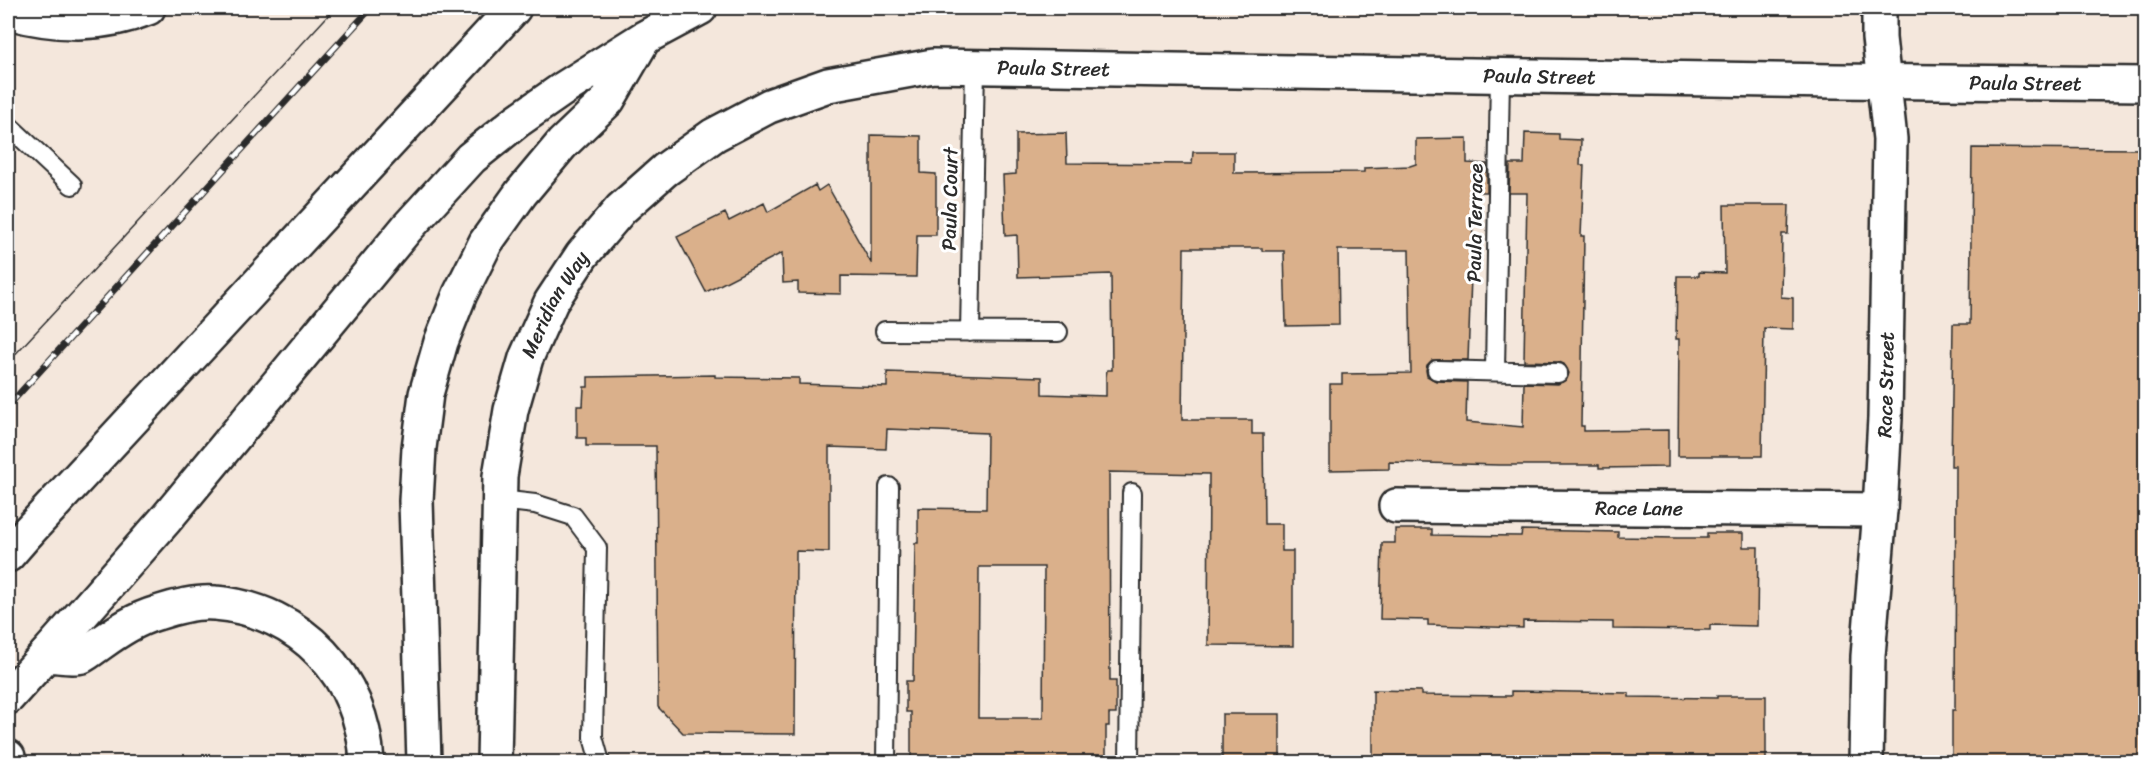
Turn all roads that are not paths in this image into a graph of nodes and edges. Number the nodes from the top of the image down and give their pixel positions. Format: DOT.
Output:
graph roads {
  1 [pos="148,8"];
  2 [pos="514,8"];
  3 [pos="700,8"];
  4 [pos="1879,8"];
  5 [pos="8,12"];
  6 [pos="644,38"];
  7 [pos="933,66"];
  8 [pos="975,66"];
  9 [pos="1500,76"];
  10 [pos="1884,82"];
  11 [pos="2145,84"];
  12 [pos="8,125"];
  13 [pos="72,185"];
  14 [pos="885,331"];
  15 [pos="970,332"];
  16 [pos="1058,332"];
  17 [pos="1437,370"];
  18 [pos="1495,371"];
  19 [pos="1558,373"];
  20 [pos="889,487"];
  21 [pos="1132,493"];
  22 [pos="500,500"];
  23 [pos="1396,506"];
  24 [pos="1880,510"];
  25 [pos="18,543"];
  26 [pos="46,655"];
  27 [pos="8,697"];
  28 [pos="8,757"];
  29 [pos="9,762"];
  30 [pos="367,762"];
  31 [pos="424,762"];
  32 [pos="494,762"];
  33 [pos="600,762"];
  34 [pos="886,762"];
  35 [pos="1129,762"];
  36 [pos="1866,762"];
  1 -- 5 [label="main road"];
  2 -- 25 [label="main road"];
  3 -- 6 [label="main road"];
  4 -- 10 [label="main road, Race Street"];
  6 -- 26 [label="main road"];
  6 -- 31 [label="main road"];
  7 -- 8 [label="main road, Paula Street"];
  7 -- 22 [label="main road, Meridian Way"];
  8 -- 9 [label="main road, Paula Street"];
  8 -- 15 [label="lane, Paula Court"];
  9 -- 10 [label="main road, Paula Street"];
  9 -- 18 [label="lane, Paula Terrace"];
  10 -- 11 [label="main road, Paula Street"];
  10 -- 24 [label="main road, Race Street"];
  12 -- 13 [label="lane"];
  14 -- 15 [label="lane"];
  15 -- 16 [label="lane"];
  17 -- 18 [label="lane"];
  18 -- 19 [label="lane"];
  20 -- 34 [label="lane"];
  21 -- 35 [label="lane"];
  22 -- 32 [label="main road, Meridian Way"];
  22 -- 33 [label="lane"];
  23 -- 24 [label="main road, Race Lane"];
  24 -- 36 [label="main road, Race Street"];
  26 -- 27 [label="main road"];
  26 -- 30 [label="main road"];
  28 -- 29 [label="main road"];
}
